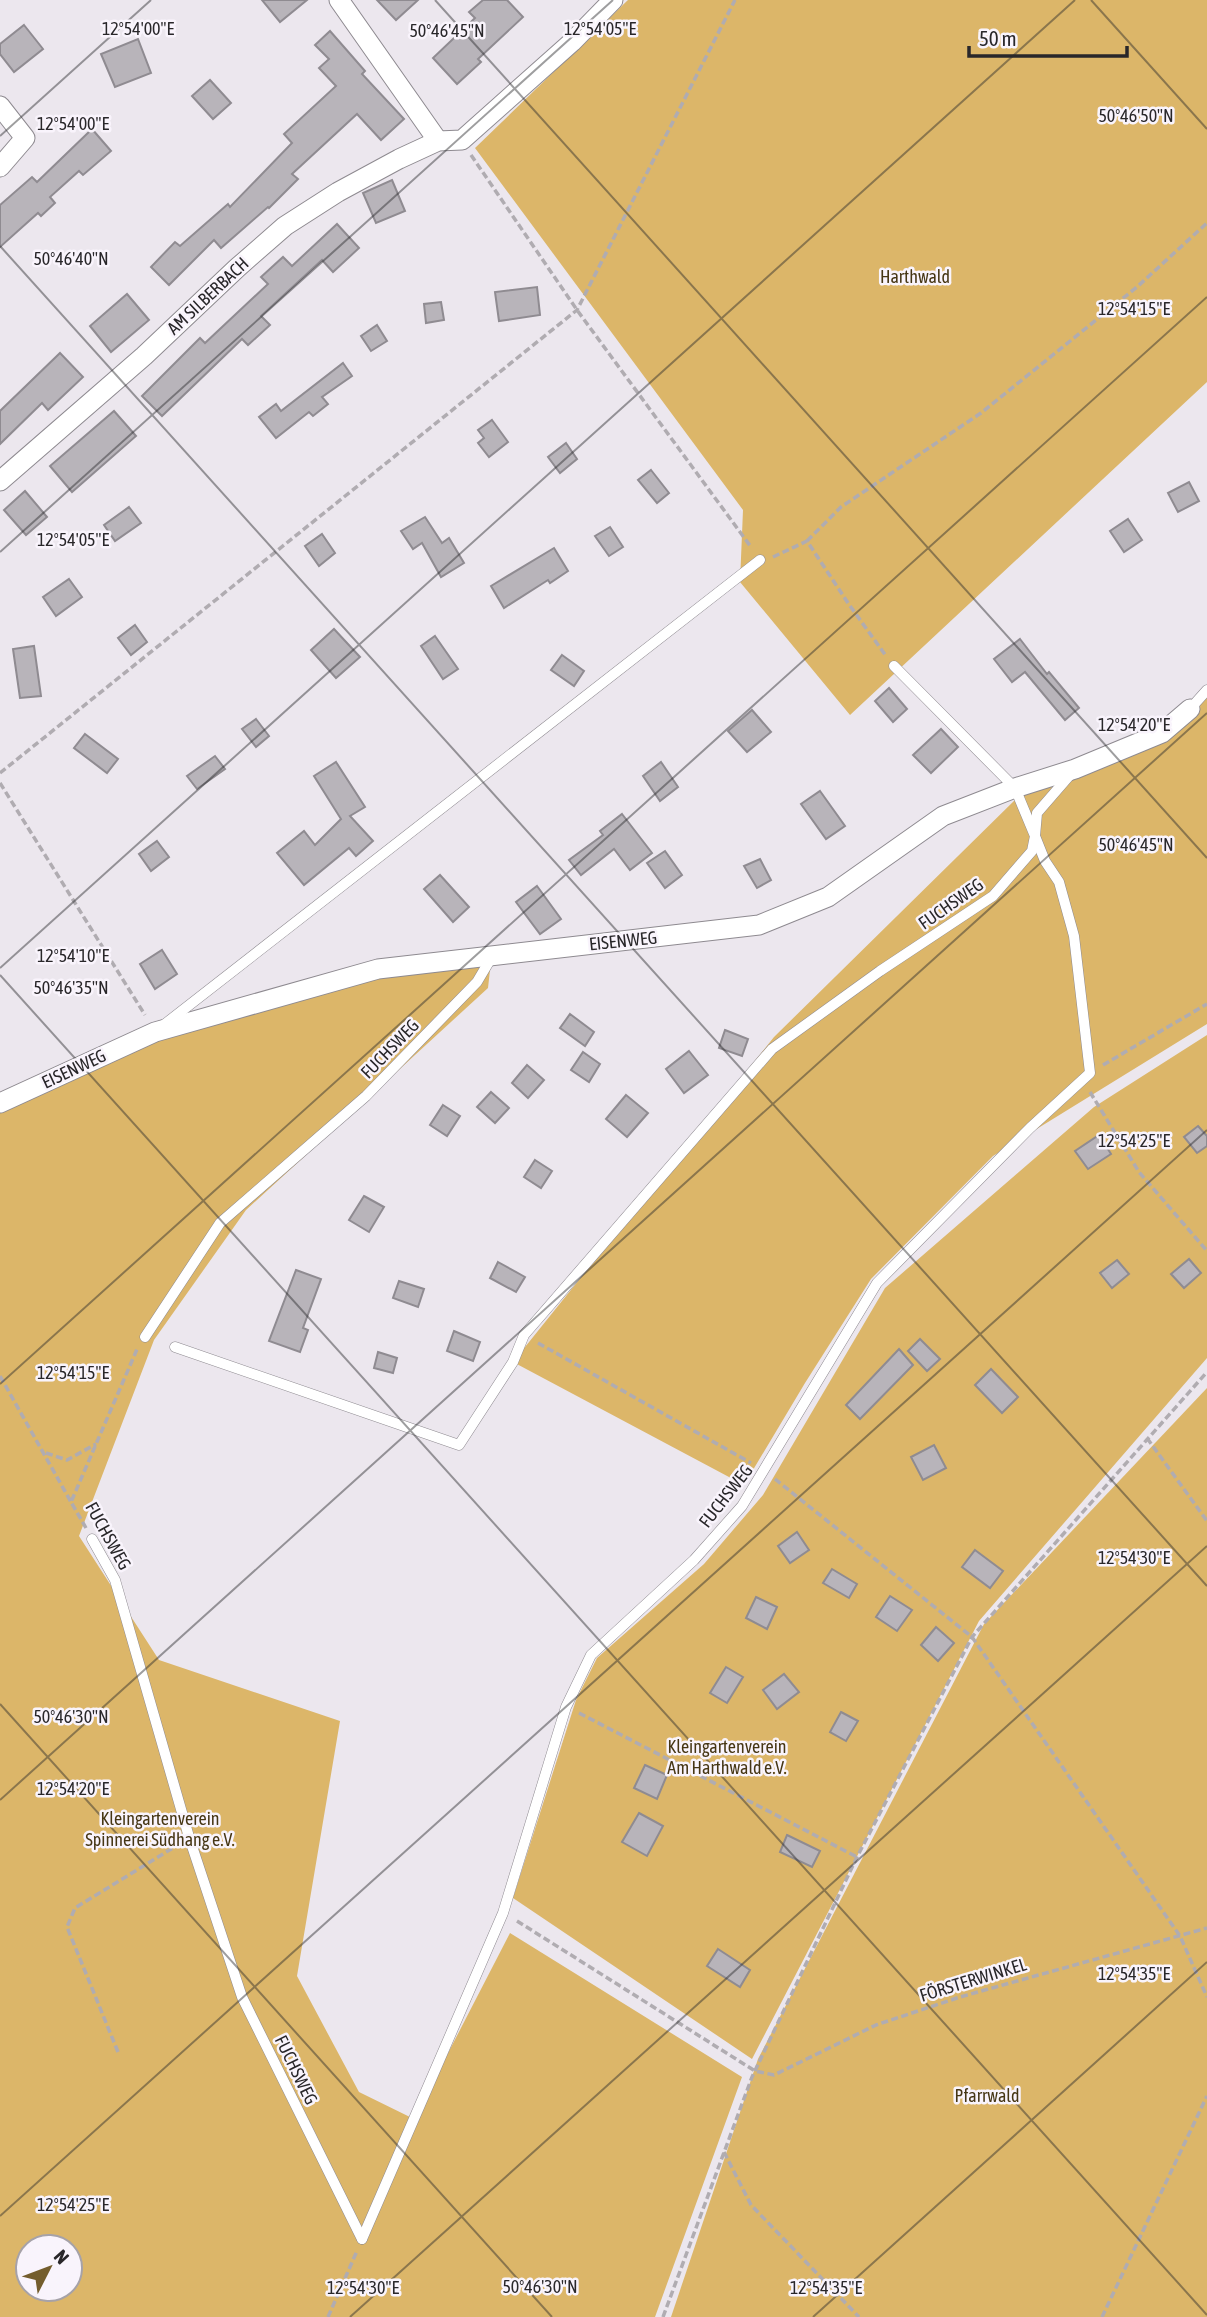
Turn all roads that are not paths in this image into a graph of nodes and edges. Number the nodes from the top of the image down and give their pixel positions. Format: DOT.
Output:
graph roads {
  1 [pos="339,0"];
  2 [pos="613,0"];
  3 [pos="0,106"];
  4 [pos="438,141"];
  5 [pos="0,167"];
  6 [pos="0,481"];
  7 [pos="760,560"];
  8 [pos="894,666"];
  9 [pos="1207,690"];
  10 [pos="1189,709"];
  11 [pos="1075,769"];
  12 [pos="1015,788"];
  13 [pos="1035,836"];
  14 [pos="493,955"];
  15 [pos="155,1032"];
  16 [pos="0,1103"];
  17 [pos="145,1337"];
  18 [pos="175,1347"];
  19 [pos="92,1539"];
  1 -- 4 [label="street"];
  2 -- 4 [label="street, AM SILBERBACH"];
  3 -- 5 [label="street"];
  4 -- 6 [label="street, AM SILBERBACH"];
  7 -- 15 [label="lane"];
  8 -- 12 [label="lane"];
  9 -- 10 [label="lane, EISENWEG"];
  10 -- 11 [label="street, EISENWEG"];
  11 -- 12 [label="street, EISENWEG"];
  11 -- 13 [label="lane"];
  12 -- 13 [label="lane"];
  12 -- 14 [label="street, EISENWEG"];
  13 -- 18 [label="lane, FUCHSWEG"];
  13 -- 19 [label="lane, FUCHSWEG"];
  14 -- 15 [label="street, EISENWEG"];
  14 -- 17 [label="lane, FUCHSWEG"];
  15 -- 16 [label="street, EISENWEG"];
}
